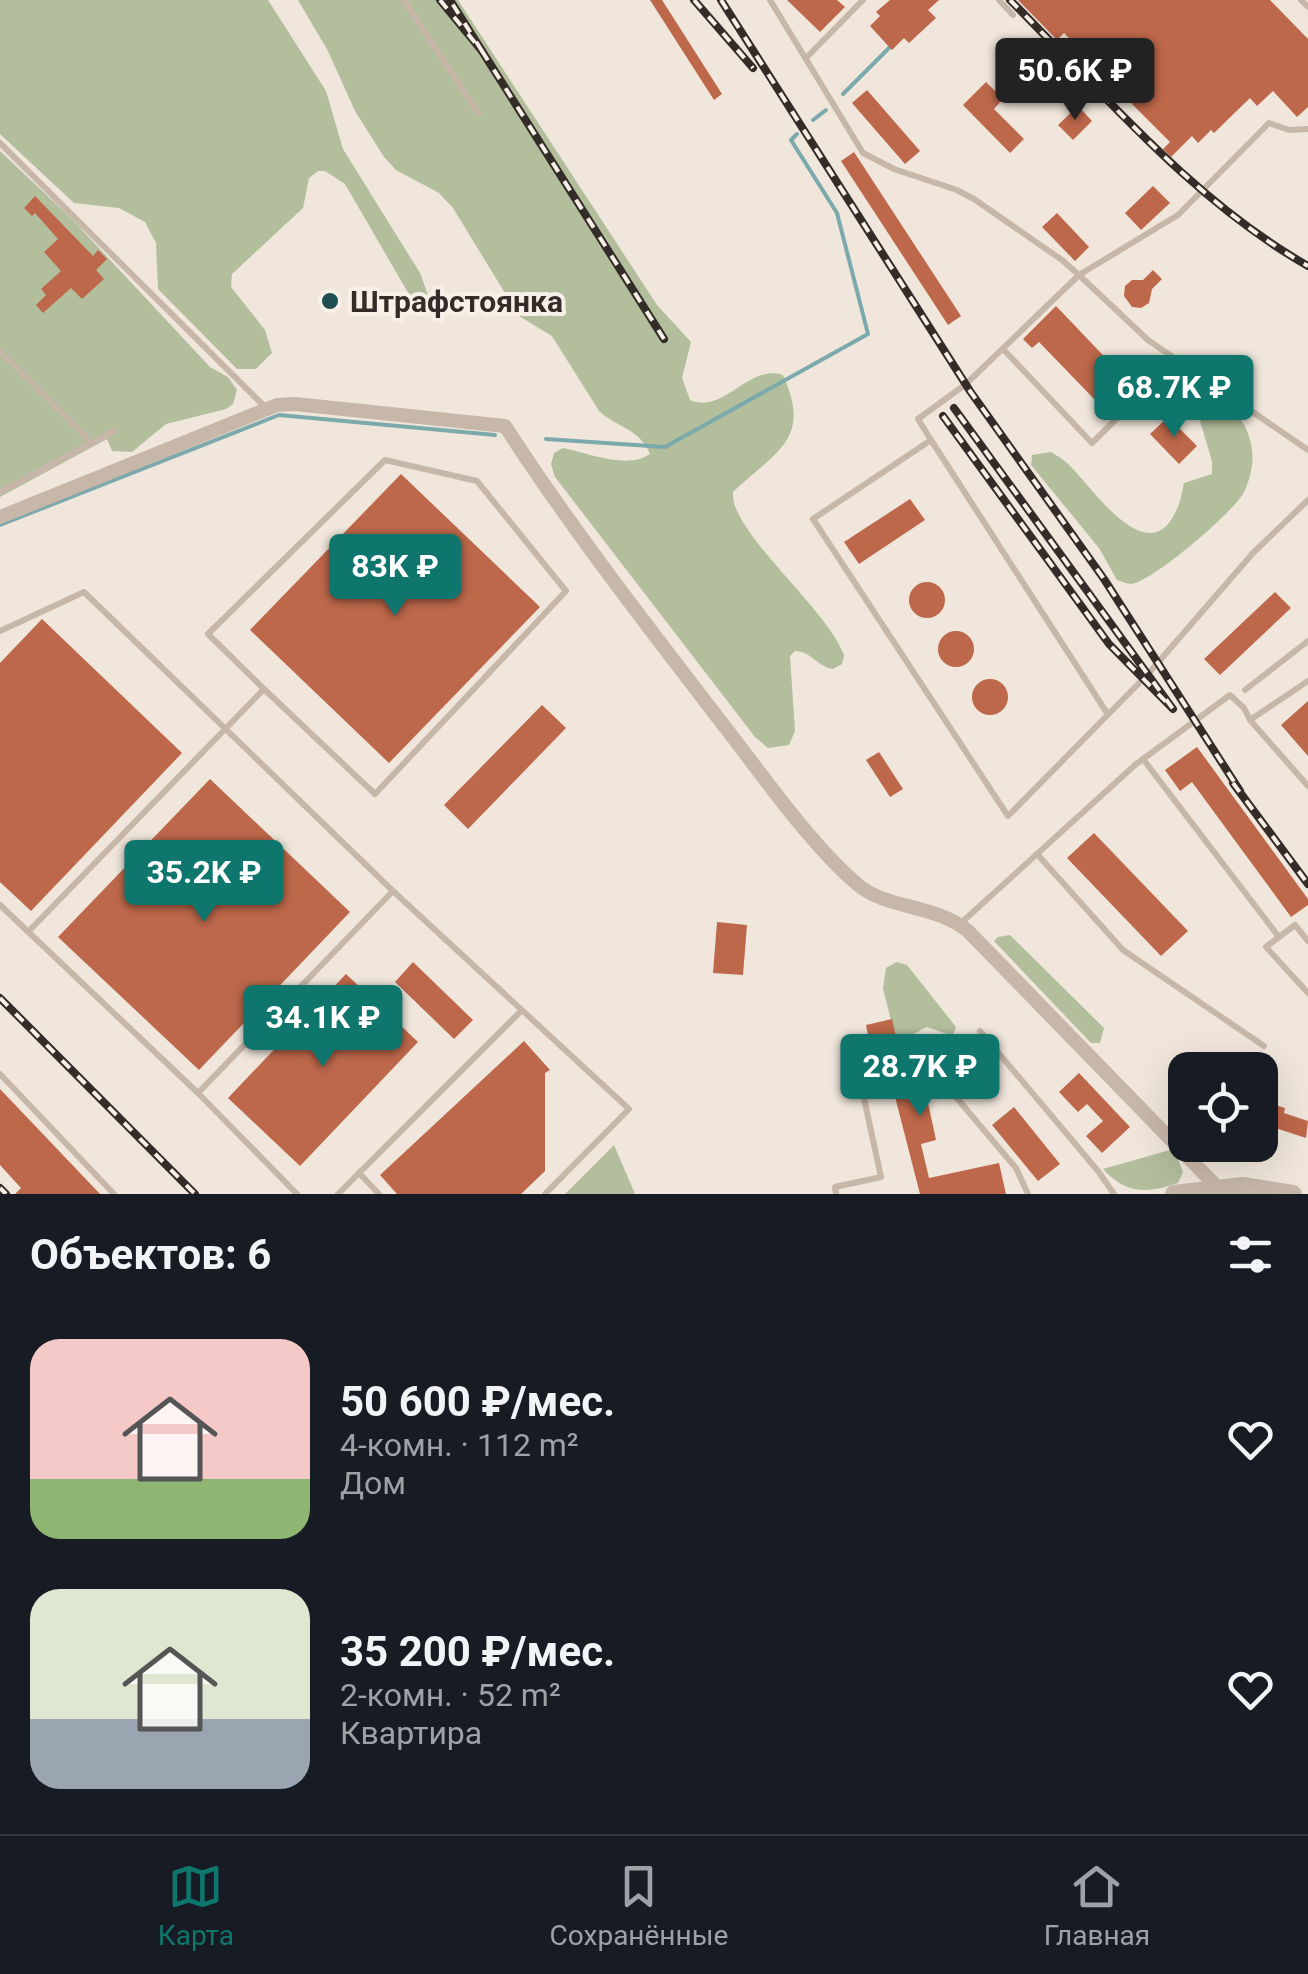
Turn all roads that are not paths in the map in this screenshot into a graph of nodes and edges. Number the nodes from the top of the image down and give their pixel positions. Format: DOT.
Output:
graph roads {
  1 [pos="404,0"];
  2 [pos="770,0"];
  3 [pos="863,0"];
  4 [pos="999,0"];
  5 [pos="1301,0"];
  6 [pos="1308,7"];
  7 [pos="1013,15"];
  8 [pos="806,58"];
  9 [pos="478,113"];
  10 [pos="1308,129"];
  11 [pos="0,144"];
  12 [pos="1079,276"];
  13 [pos="1003,349"];
  14 [pos="0,351"];
  15 [pos="1176,360"];
  16 [pos="266,409"];
  17 [pos="114,432"];
  18 [pos="930,440"];
  19 [pos="92,443"];
  20 [pos="1308,450"];
  21 [pos="0,492"];
  22 [pos="1308,500"];
  23 [pos="0,517"];
  24 [pos="0,631"];
  25 [pos="1308,641"];
  26 [pos="1308,681"];
  27 [pos="264,689"];
  28 [pos="1245,690"];
  29 [pos="1107,713"];
  30 [pos="1250,720"];
  31 [pos="225,728"];
  32 [pos="1143,759"];
  33 [pos="1308,786"];
  34 [pos="1036,854"];
  35 [pos="394,891"];
  36 [pos="0,905"];
  37 [pos="960,924"];
  38 [pos="28,932"];
  39 [pos="1280,936"];
  40 [pos="1308,941"];
  41 [pos="1308,993"];
  42 [pos="522,1011"];
  43 [pos="980,1031"];
  44 [pos="851,1038"];
  45 [pos="1264,1046"];
  46 [pos="0,1074"];
  47 [pos="944,1083"];
  48 [pos="198,1093"];
  49 [pos="359,1173"];
  50 [pos="1217,1187"];
  51 [pos="114,1194"];
  52 [pos="297,1194"];
  53 [pos="338,1194"];
  54 [pos="379,1194"];
  55 [pos="545,1194"];
  56 [pos="836,1194"];
  57 [pos="1028,1194"];
  58 [pos="1114,1194"];
  59 [pos="1174,1194"];
  60 [pos="1293,1194"];
  1 -- 9 [label="lane"];
  2 -- 8 [label="lane"];
  3 -- 8 [label="lane"];
  4 -- 7 [label="lane"];
  5 -- 6 [label="lane"];
  8 -- 12 [label="lane"];
  10 -- 12 [label="lane"];
  11 -- 16 [label="lane"];
  12 -- 13 [label="lane"];
  12 -- 15 [label="lane"];
  13 -- 15 [label="lane"];
  13 -- 18 [label="lane"];
  14 -- 19 [label="lane"];
  15 -- 20 [label="lane"];
  16 -- 23 [label="street"];
  16 -- 37 [label="street"];
  17 -- 19 [label="lane"];
  18 -- 29 [label="lane"];
  18 -- 29 [label="lane"];
  19 -- 21 [label="lane"];
  22 -- 29 [label="lane"];
  24 -- 31 [label="lane"];
  25 -- 28 [label="lane"];
  26 -- 30 [label="lane"];
  27 -- 27 [label="lane"];
  27 -- 31 [label="lane"];
  30 -- 32 [label="lane"];
  30 -- 33 [label="lane"];
  31 -- 35 [label="lane"];
  31 -- 38 [label="lane"];
  32 -- 34 [label="lane"];
  32 -- 39 [label="lane"];
  34 -- 37 [label="lane"];
  34 -- 45 [label="lane"];
  35 -- 42 [label="lane"];
  35 -- 48 [label="lane"];
  36 -- 38 [label="lane"];
  37 -- 50 [label="street"];
  38 -- 48 [label="lane"];
  39 -- 40 [label="lane"];
  39 -- 41 [label="lane"];
  42 -- 49 [label="lane"];
  42 -- 55 [label="lane"];
  43 -- 58 [label="lane"];
  44 -- 56 [label="lane"];
  46 -- 51 [label="lane"];
  47 -- 57 [label="lane"];
  48 -- 52 [label="lane"];
  49 -- 53 [label="lane"];
  49 -- 54 [label="lane"];
  50 -- 59 [label="street"];
  50 -- 60 [label="street"];
}
